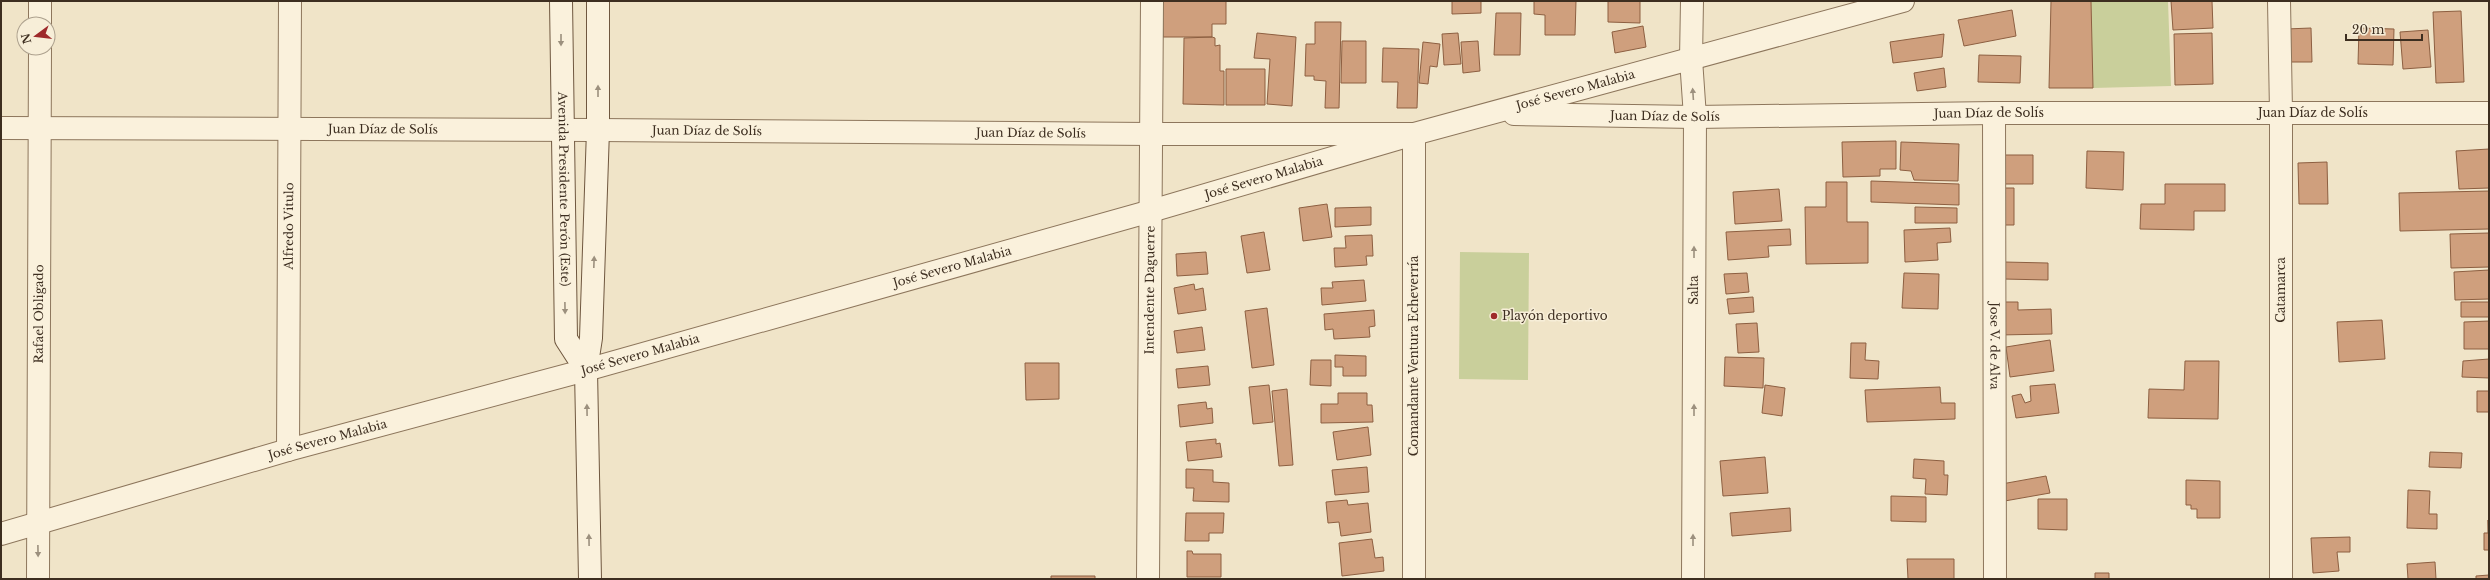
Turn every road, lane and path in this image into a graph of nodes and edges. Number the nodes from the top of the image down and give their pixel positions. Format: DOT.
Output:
graph roads {
  1 [pos="40,1"];
  2 [pos="290,1"];
  3 [pos="561,1"];
  4 [pos="598,1"];
  5 [pos="1152,1"];
  6 [pos="1692,1"];
  7 [pos="1903,1"];
  8 [pos="2278,1"];
  9 [pos="40,16"];
  10 [pos="40,56"];
  11 [pos="1691,59"];
  12 [pos="2281,112"];
  13 [pos="1994,113"];
  14 [pos="2489,113"];
  15 [pos="1489,114"];
  16 [pos="1695,117"];
  17 [pos="1,128"];
  18 [pos="40,128"];
  19 [pos="289,128"];
  20 [pos="561,130"];
  21 [pos="598,130"];
  22 [pos="1151,134"];
  23 [pos="1414,134"];
  24 [pos="1151,211"];
  25 [pos="586,370"];
  26 [pos="288,450"];
  27 [pos="38,523"];
  28 [pos="1,534"];
  29 [pos="38,579"];
  30 [pos="590,579"];
  31 [pos="1148,579"];
  32 [pos="1414,579"];
  33 [pos="1693,579"];
  34 [pos="1995,579"];
  35 [pos="2281,579"];
  1 -- 9 [label="street"];
  2 -- 19 [label="street, Alfredo Vitulo"];
  3 -- 20 [label="street, Avenida Presidente Perón (Este), one-way"];
  21 -- 4 [label="street, one-way"];
  5 -- 22 [label="street, Intendente Daguerre"];
  6 -- 11 [label="street, Salta"];
  7 -- 11 [label="street, José Severo Malabia"];
  8 -- 12 [label="street, Catamarca"];
  10 -- 18 [label="street, Rafael Obligado"];
  11 -- 15 [label="street, José Severo Malabia"];
  16 -- 11 [label="street, Salta, one-way"];
  12 -- 13 [label="street, Juan Díaz de Solís"];
  12 -- 14 [label="street, Juan Díaz de Solís"];
  12 -- 35 [label="street, Catamarca"];
  13 -- 16 [label="street, Juan Díaz de Solís"];
  13 -- 34 [label="street, Jose V. de Alva"];
  15 -- 16 [label="street, Juan Díaz de Solís"];
  15 -- 23 [label="street, José Severo Malabia"];
  33 -- 16 [label="street, Salta, one-way"];
  17 -- 18 [label="street, Juan Díaz de Solís"];
  18 -- 19 [label="street, Juan Díaz de Solís"];
  18 -- 27 [label="street, Rafael Obligado"];
  19 -- 20 [label="street, Juan Díaz de Solís"];
  19 -- 26 [label="street, Alfredo Vitulo"];
  20 -- 21 [label="street, Juan Díaz de Solís"];
  20 -- 25 [label="street, Avenida Presidente Perón (Este), one-way"];
  21 -- 22 [label="street, Juan Díaz de Solís"];
  25 -- 21 [label="street, one-way"];
  22 -- 23 [label="street, Juan Díaz de Solís"];
  22 -- 24 [label="street, Intendente Daguerre"];
  23 -- 24 [label="street, José Severo Malabia"];
  23 -- 32 [label="street, Comandante Ventura Echeverría"];
  24 -- 25 [label="street, José Severo Malabia"];
  24 -- 31 [label="street, Intendente Daguerre"];
  25 -- 26 [label="street, José Severo Malabia"];
  30 -- 25 [label="street, one-way"];
  26 -- 27 [label="street, José Severo Malabia"];
  27 -- 28 [label="street, José Severo Malabia"];
  27 -- 29 [label="street, Rafael Obligado, one-way"];
}
